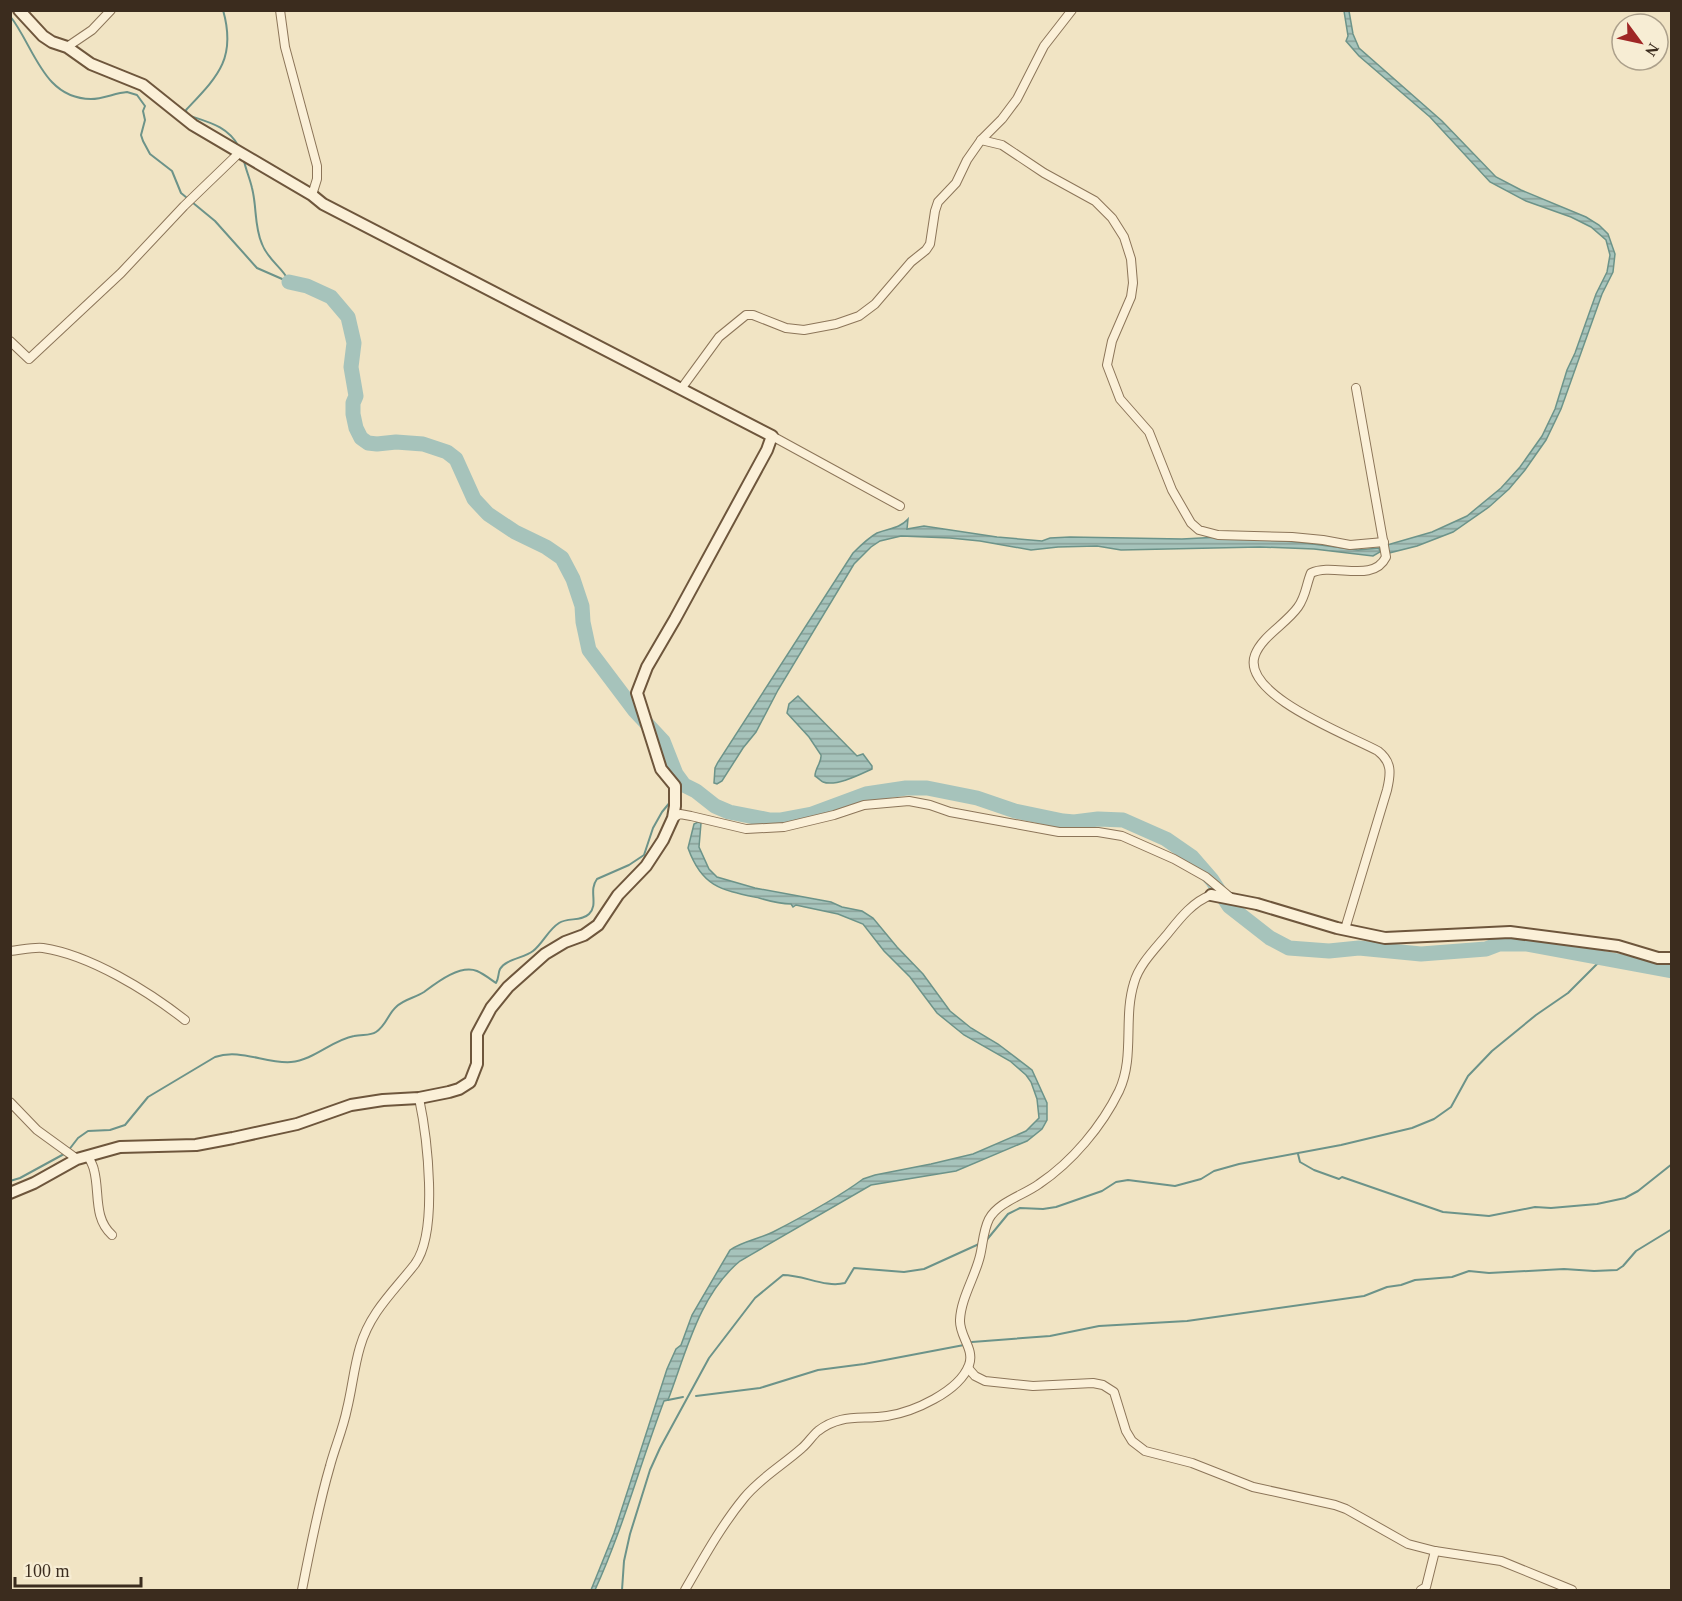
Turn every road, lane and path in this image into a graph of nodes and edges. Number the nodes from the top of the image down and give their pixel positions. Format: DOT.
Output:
graph roads {
  1 [pos="19,10"];
  2 [pos="111,10"];
  3 [pos="280,10"];
  4 [pos="1072,10"];
  5 [pos="67,47"];
  6 [pos="981,140"];
  7 [pos="239,153"];
  8 [pos="312,195"];
  9 [pos="10,341"];
  10 [pos="681,388"];
  11 [pos="1356,388"];
  12 [pos="772,436"];
  13 [pos="900,506"];
  14 [pos="1384,542"];
  15 [pos="673,818"];
  16 [pos="1211,895"];
  17 [pos="1231,898"];
  18 [pos="1345,928"];
  19 [pos="10,951"];
  20 [pos="1671,958"];
  21 [pos="185,1020"];
  22 [pos="419,1098"];
  23 [pos="10,1102"];
  24 [pos="14,1111"];
  25 [pos="88,1156"];
  26 [pos="77,1159"];
  27 [pos="10,1193"];
  28 [pos="112,1235"];
  29 [pos="968,1368"];
  30 [pos="1435,1551"];
  31 [pos="302,1590"];
  32 [pos="686,1590"];
  33 [pos="1421,1590"];
  34 [pos="1572,1590"];
  1 -- 5 [label="street"];
  2 -- 5 [label="street"];
  3 -- 8 [label="street"];
  4 -- 6 [label="street"];
  5 -- 7 [label="street"];
  6 -- 10 [label="street"];
  6 -- 14 [label="street"];
  7 -- 8 [label="street"];
  7 -- 9 [label="street"];
  8 -- 10 [label="street"];
  10 -- 12 [label="street"];
  11 -- 14 [label="street"];
  12 -- 13 [label="street"];
  12 -- 15 [label="street"];
  14 -- 18 [label="street"];
  15 -- 17 [label="street"];
  15 -- 22 [label="street"];
  16 -- 17 [label="street"];
  16 -- 29 [label="street"];
  17 -- 18 [label="street"];
  18 -- 20 [label="street"];
  19 -- 21 [label="street"];
  22 -- 25 [label="street"];
  22 -- 31 [label="street"];
  23 -- 24 [label="street"];
  24 -- 26 [label="street"];
  25 -- 26 [label="street"];
  25 -- 28 [label="street"];
  26 -- 27 [label="street"];
  29 -- 30 [label="street"];
  29 -- 32 [label="street"];
  30 -- 33 [label="street"];
  30 -- 34 [label="street"];
}
